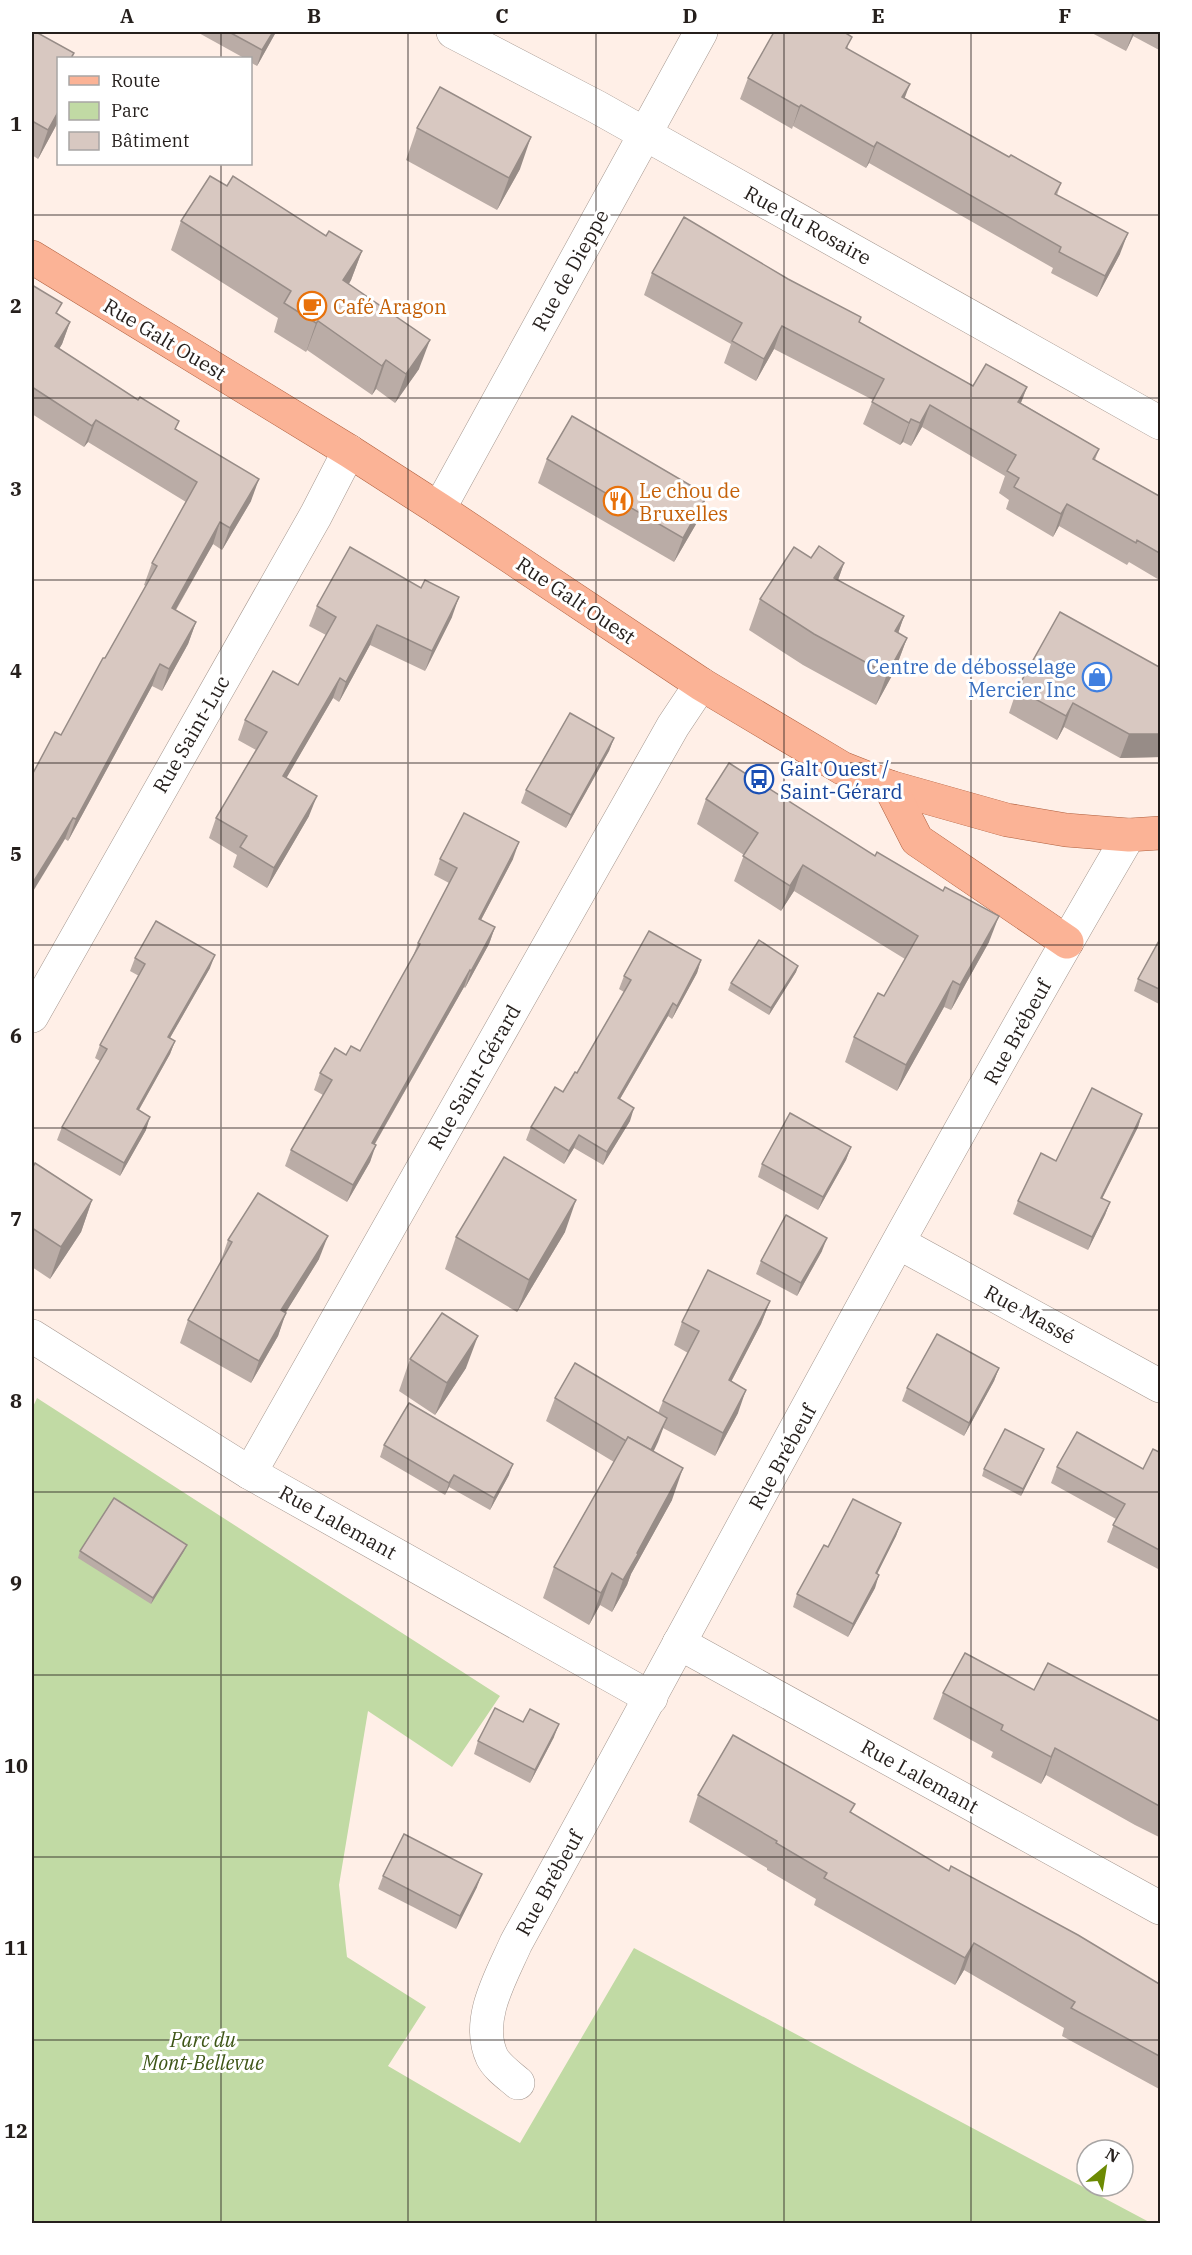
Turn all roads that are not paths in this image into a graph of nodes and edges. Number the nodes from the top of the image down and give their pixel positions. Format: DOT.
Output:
graph roads {
  1 [pos="453,32"];
  2 [pos="701,32"];
  3 [pos="644,135"];
  4 [pos="32,257"];
  5 [pos="1161,423"];
  6 [pos="349,451"];
  7 [pos="440,509"];
  8 [pos="701,684"];
  9 [pos="890,788"];
  10 [pos="1145,834"];
  11 [pos="1067,942"];
  12 [pos="32,1016"];
  13 [pos="899,1243"];
  14 [pos="32,1336"];
  15 [pos="1161,1386"];
  16 [pos="250,1473"];
  17 [pos="679,1643"];
  18 [pos="651,1698"];
  19 [pos="1161,1908"];
  20 [pos="518,2083"];
  1 -- 3 [label="street, Rue du Rosaire"];
  2 -- 3 [label="street, Rue de Dieppe"];
  3 -- 5 [label="street, Rue du Rosaire"];
  3 -- 7 [label="street, Rue de Dieppe"];
  4 -- 6 [label="main road, Rue Galt Ouest"];
  6 -- 7 [label="main road, Rue Galt Ouest"];
  6 -- 12 [label="street, Rue Saint-Luc"];
  7 -- 8 [label="main road, Rue Galt Ouest"];
  8 -- 9 [label="main road, Rue Galt Ouest"];
  8 -- 16 [label="street, Rue Saint-Gérard"];
  9 -- 10 [label="main road, Rue Galt Ouest"];
  9 -- 11 [label="main road"];
  10 -- 11 [label="street, Rue Brébeuf"];
  11 -- 13 [label="street, Rue Brébeuf"];
  13 -- 15 [label="street, Rue Massé"];
  13 -- 17 [label="street, Rue Brébeuf"];
  14 -- 16 [label="street, Rue Lalemant"];
  16 -- 18 [label="street, Rue Lalemant"];
  17 -- 18 [label="street, Rue Brébeuf"];
  17 -- 19 [label="street, Rue Lalemant"];
  18 -- 20 [label="street, Rue Brébeuf"];
}
